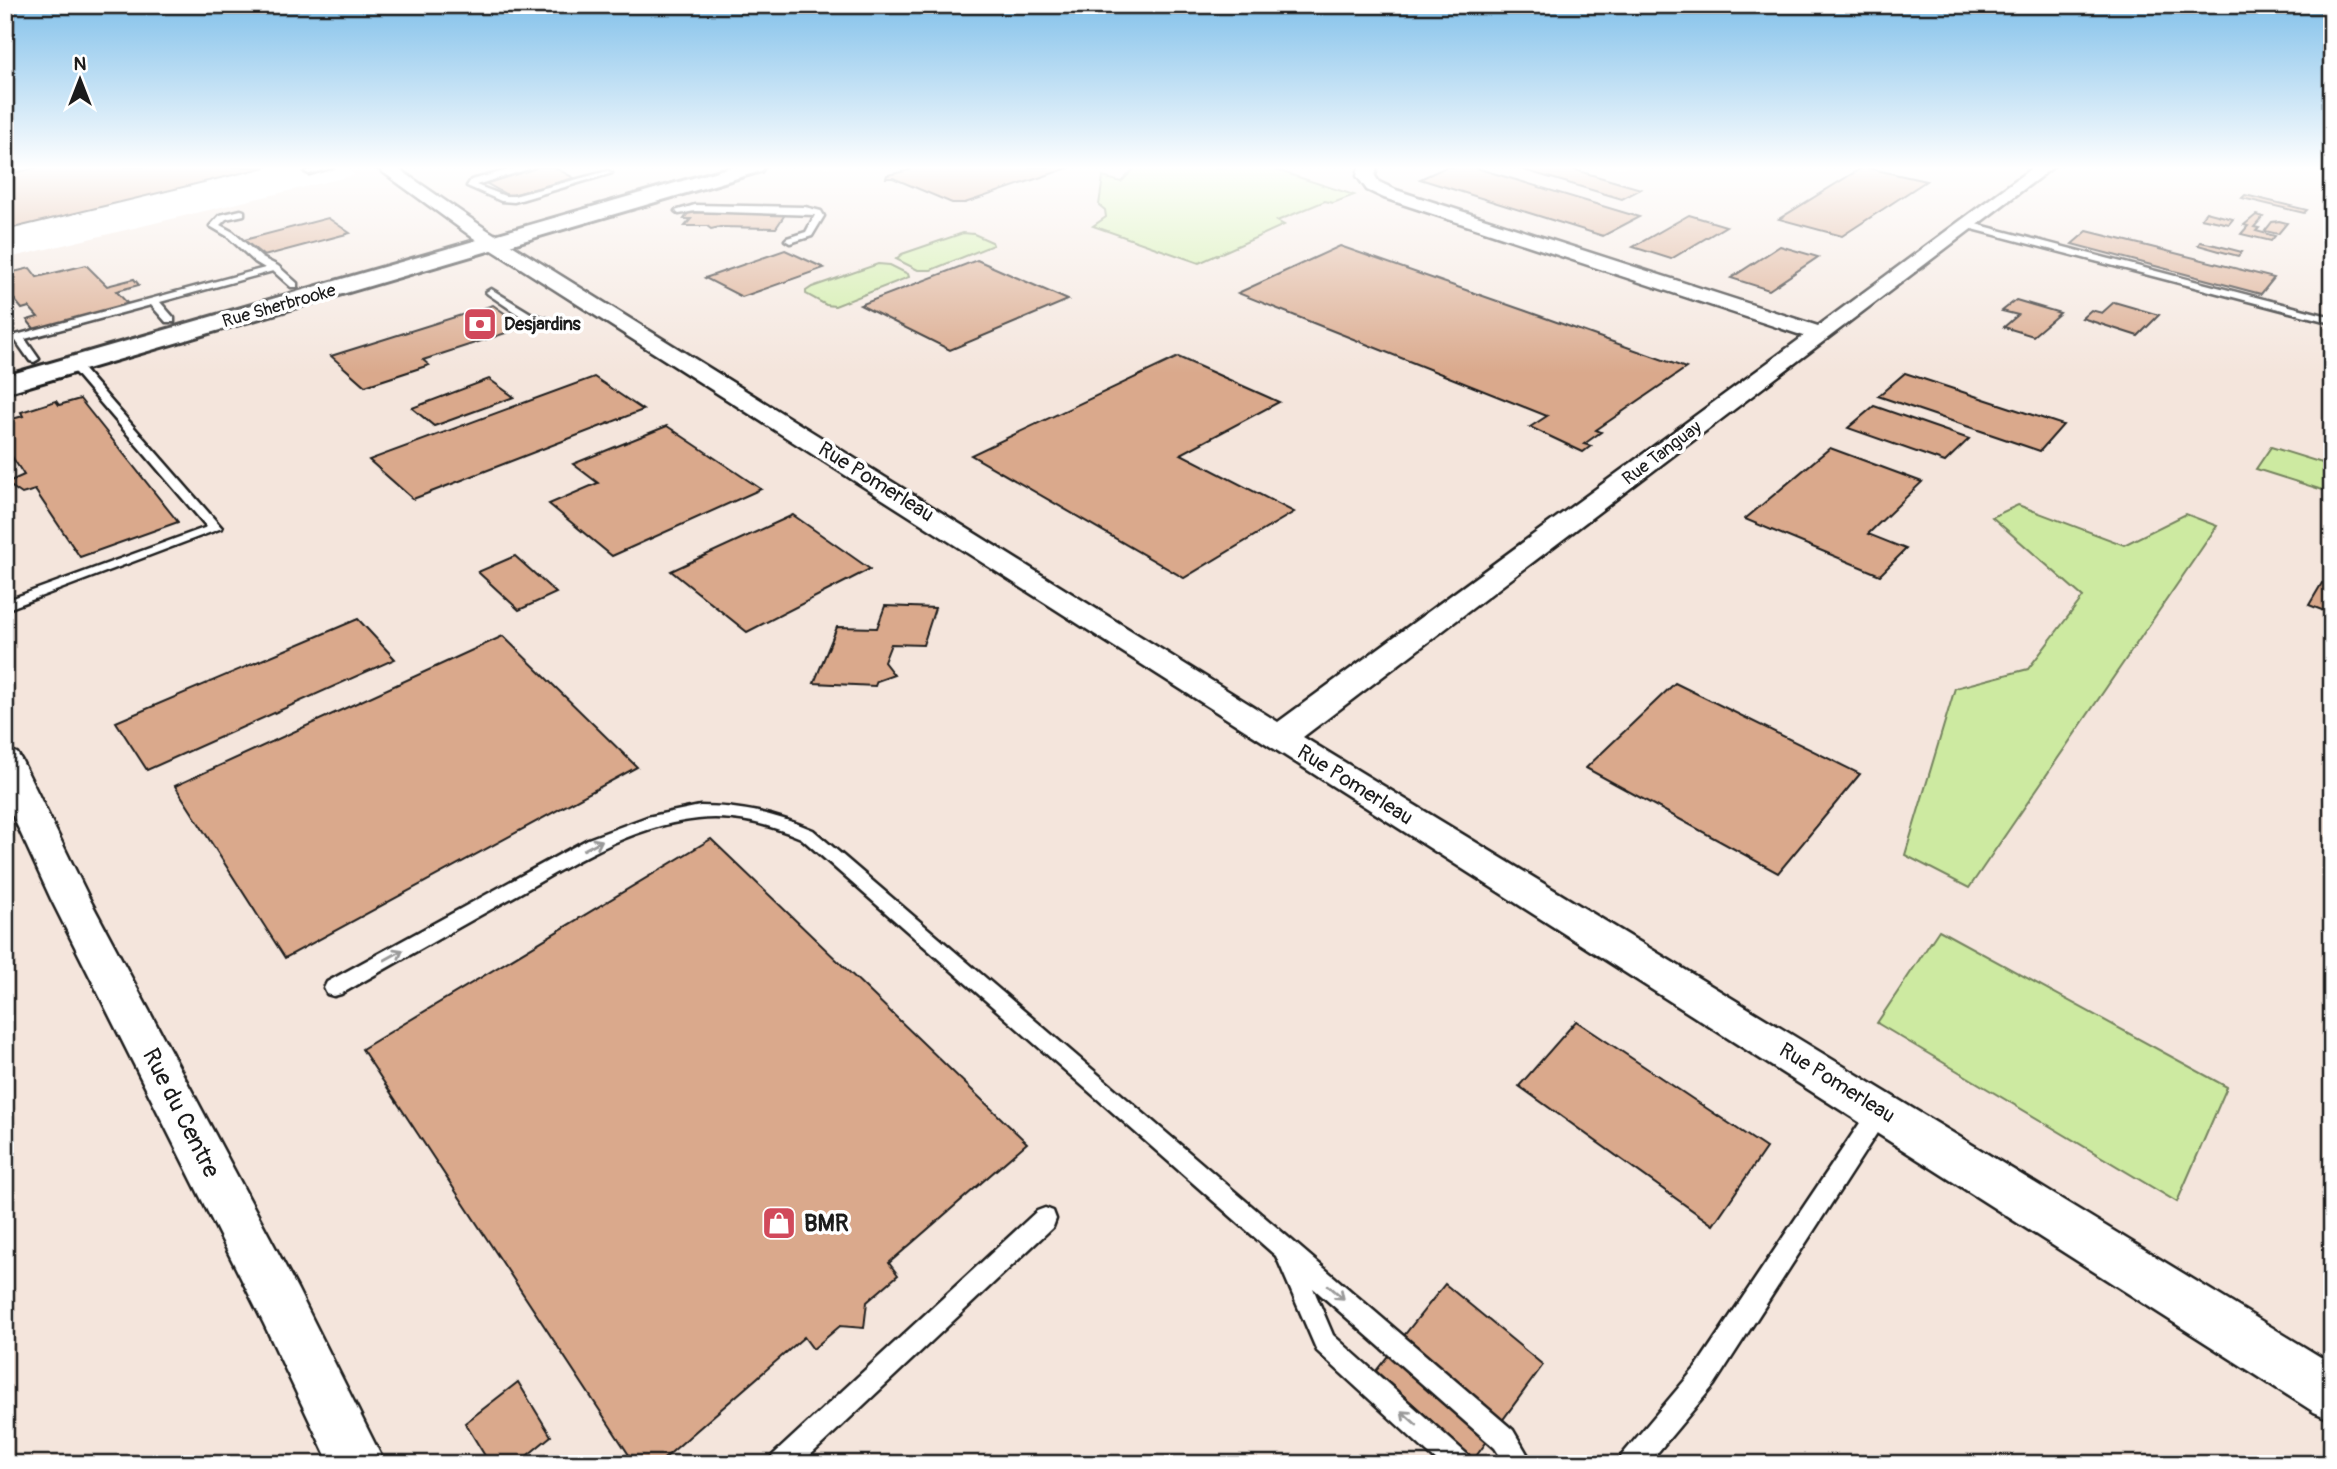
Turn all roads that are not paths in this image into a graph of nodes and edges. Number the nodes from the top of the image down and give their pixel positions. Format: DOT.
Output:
graph roads {
  1 [pos="232,236"];
  2 [pos="483,236"];
  3 [pos="495,236"];
  4 [pos="496,236"];
  5 [pos="804,236"];
  6 [pos="1518,236"];
  7 [pos="1954,236"];
  8 [pos="2008,236"];
  9 [pos="487,238"];
  10 [pos="790,240"];
  11 [pos="275,268"];
  12 [pos="294,285"];
  13 [pos="491,292"];
  14 [pos="153,302"];
  15 [pos="170,320"];
  16 [pos="547,320"];
  17 [pos="2332,320"];
  18 [pos="1821,334"];
  19 [pos="19,338"];
  20 [pos="5,341"];
  21 [pos="34,359"];
  22 [pos="74,365"];
  23 [pos="5,367"];
  24 [pos="5,385"];
  25 [pos="5,606"];
  26 [pos="1279,738"];
  27 [pos="5,761"];
  28 [pos="334,989"];
  29 [pos="1881,1110"];
  30 [pos="1045,1219"];
  31 [pos="1284,1247"];
  32 [pos="2332,1394"];
  33 [pos="358,1464"];
  34 [pos="782,1464"];
  35 [pos="1459,1464"];
  36 [pos="1520,1464"];
  37 [pos="1631,1464"];
  1 -- 11 [label="lane"];
  2 -- 9 [label="street, Rue Pomerleau"];
  3 -- 9 [label="main road, Rue Sherbrooke"];
  4 -- 9 [label="main road, Rue Sherbrooke"];
  5 -- 10 [label="lane"];
  6 -- 18 [label="street"];
  7 -- 18 [label="street, Rue Tanguay"];
  8 -- 17 [label="lane"];
  9 -- 12 [label="main road, Rue Sherbrooke"];
  9 -- 22 [label="main road, Rue Sherbrooke"];
  9 -- 26 [label="street, Rue Pomerleau"];
  11 -- 12 [label="lane"];
  11 -- 14 [label="lane"];
  12 -- 15 [label="main road, Rue Sherbrooke"];
  13 -- 16 [label="lane"];
  14 -- 15 [label="lane"];
  14 -- 19 [label="lane"];
  15 -- 21 [label="main road, Rue Sherbrooke"];
  18 -- 26 [label="street, Rue Tanguay"];
  19 -- 20 [label="lane"];
  19 -- 21 [label="lane"];
  21 -- 23 [label="main road, Rue Sherbrooke"];
  22 -- 24 [label="main road, Rue Sherbrooke"];
  22 -- 25 [label="lane"];
  26 -- 29 [label="street, Rue Pomerleau"];
  27 -- 33 [label="street, Rue du Centre"];
  28 -- 31 [label="lane, one-way"];
  29 -- 32 [label="street, Rue Pomerleau"];
  29 -- 37 [label="lane"];
  30 -- 34 [label="lane"];
  35 -- 31 [label="lane, one-way"];
  31 -- 36 [label="lane, one-way"];
}
